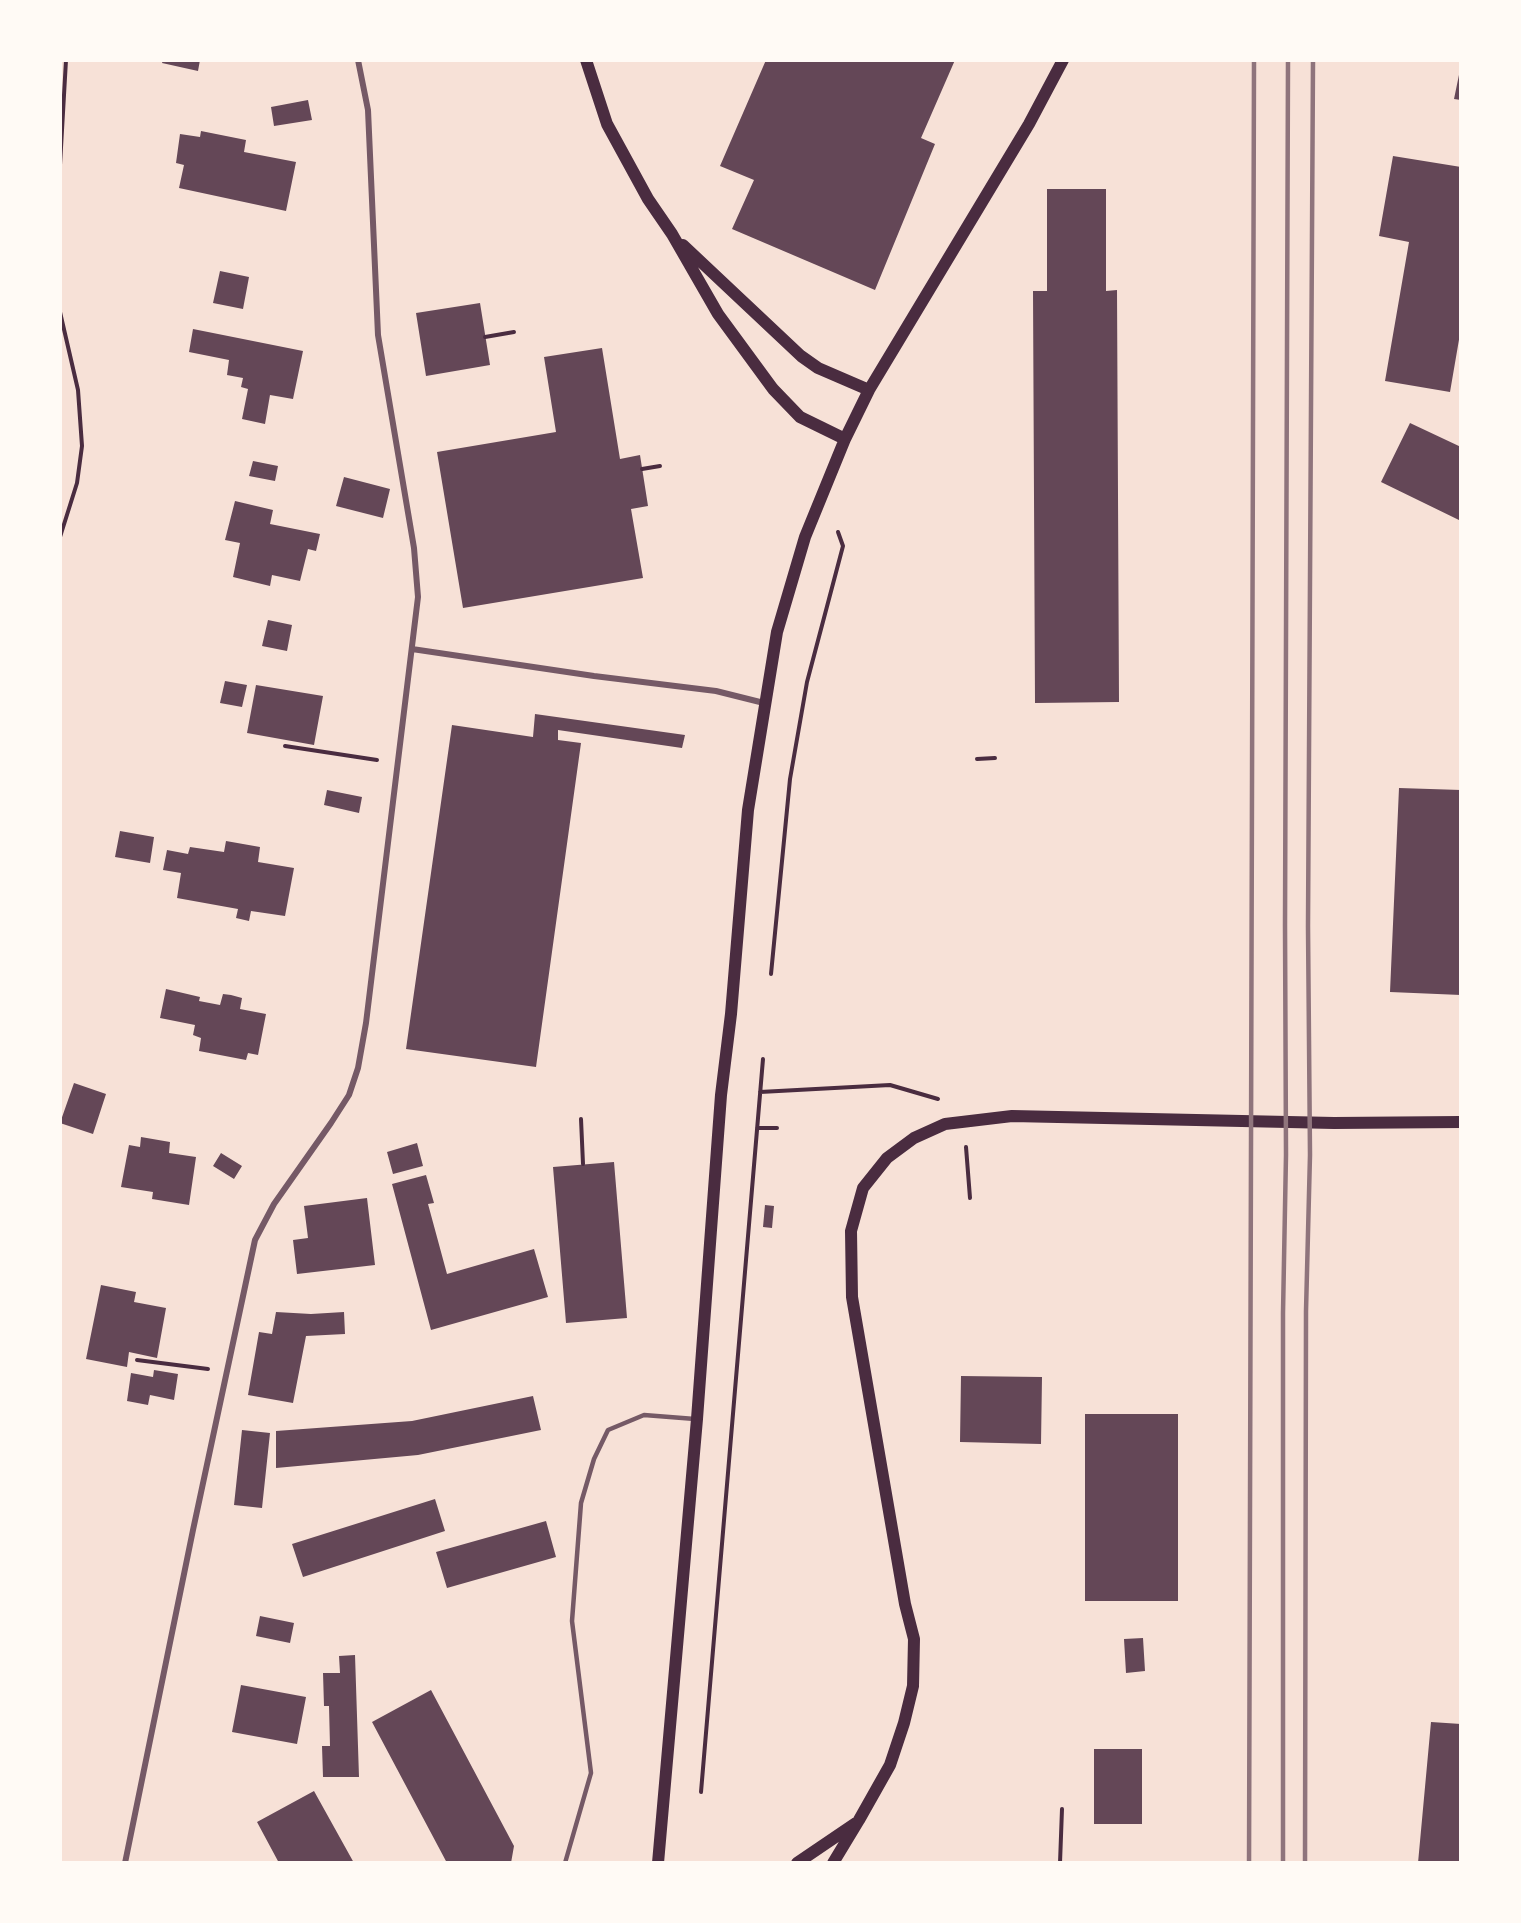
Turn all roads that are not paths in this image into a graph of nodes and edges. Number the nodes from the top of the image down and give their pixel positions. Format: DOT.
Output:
graph roads {
  1 [pos="358,60"];
  2 [pos="586,60"];
  3 [pos="1064,60"];
  4 [pos="672,234"];
  5 [pos="869,390"];
  6 [pos="845,439"];
  7 [pos="412,649"];
  8 [pos="764,703"];
  9 [pos="1461,1122"];
  10 [pos="697,1419"];
  11 [pos="860,1820"];
  12 [pos="125,1863"];
  13 [pos="565,1863"];
  14 [pos="658,1863"];
  15 [pos="797,1863"];
  16 [pos="833,1863"];
  1 -- 7 [label="street"];
  2 -- 4 [label="main road"];
  3 -- 5 [label="main road"];
  4 -- 5 [label="main road"];
  4 -- 6 [label="main road"];
  5 -- 6 [label="main road"];
  6 -- 8 [label="main road"];
  7 -- 8 [label="street"];
  7 -- 12 [label="street"];
  8 -- 10 [label="main road"];
  9 -- 11 [label="main road"];
  10 -- 13 [label="lane"];
  10 -- 14 [label="main road"];
  11 -- 15 [label="main road"];
  11 -- 16 [label="main road"];
}
